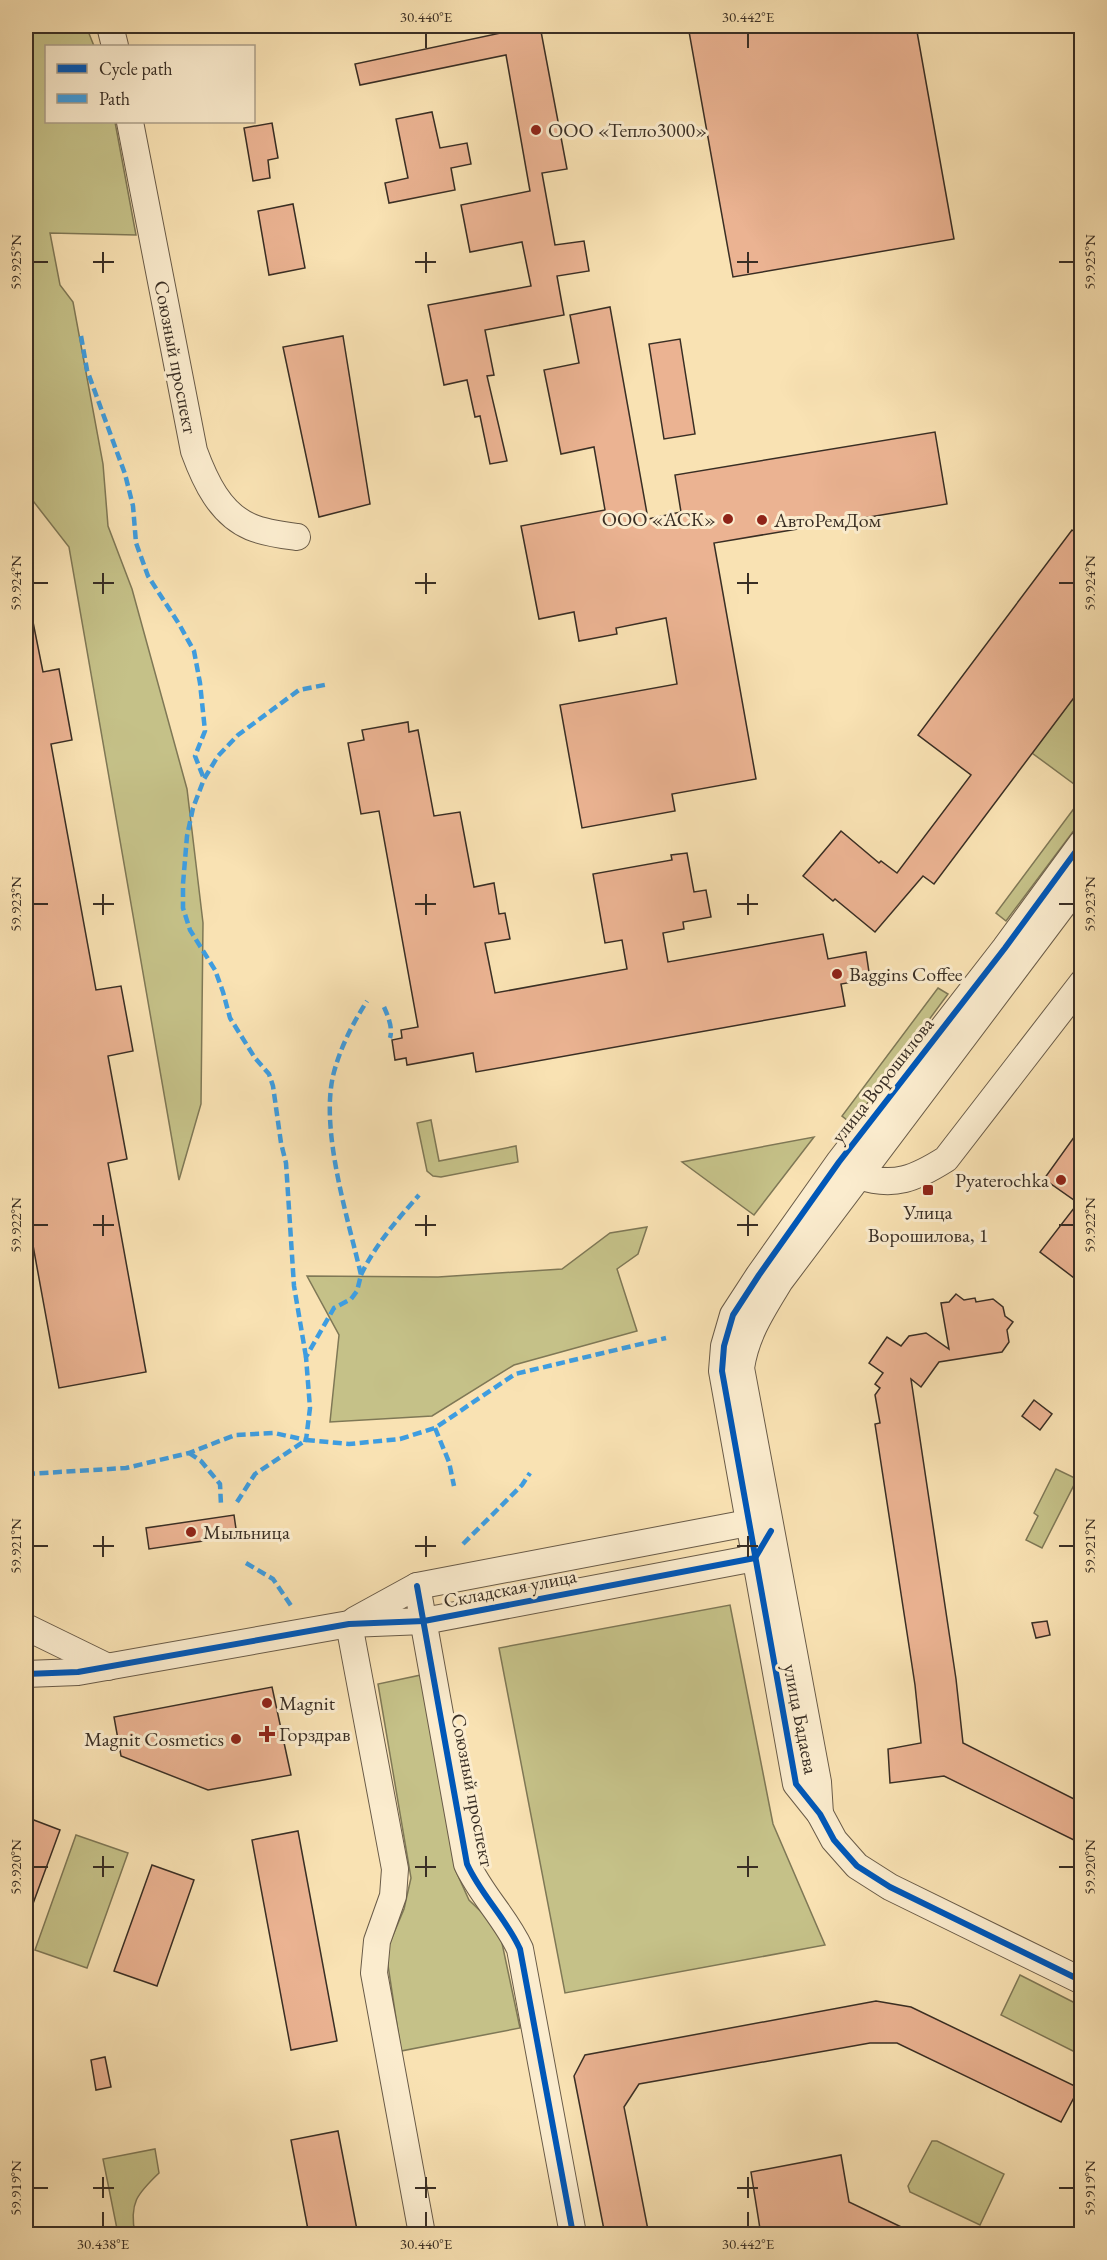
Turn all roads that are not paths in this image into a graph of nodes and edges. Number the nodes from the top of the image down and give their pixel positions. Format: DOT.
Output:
graph roads {
  1 [pos="111,26"];
  2 [pos="115,45"];
  3 [pos="130,123"];
  4 [pos="297,537"];
  5 [pos="1082,843"];
  6 [pos="1082,880"];
  7 [pos="1082,983"];
  8 [pos="859,1176"];
  9 [pos="734,1348"];
  10 [pos="760,1527"];
  11 [pos="755,1558"];
  12 [pos="417,1586"];
  13 [pos="424,1621"];
  14 [pos="349,1624"];
  15 [pos="26,1627"];
  16 [pos="108,1667"];
  17 [pos="26,1674"];
  18 [pos="820,1814"];
  19 [pos="1082,1981"];
  20 [pos="422,2235"];
  21 [pos="573,2235"];
  1 -- 2 [label="street"];
  3 -- 4 [label="street, Союзный проспект"];
  5 -- 9 [label="street, улица Ворошилова"];
  6 -- 8 [label="street, улица Ворошилова"];
  7 -- 8 [label="street"];
  8 -- 9 [label="street, улица Ворошилова"];
  9 -- 10 [label="street, улица Бадаева"];
  10 -- 11 [label="street"];
  10 -- 12 [label="street, Складская улица"];
  10 -- 18 [label="street, улица Бадаева"];
  11 -- 13 [label="street, Складская улица"];
  11 -- 18 [label="street, улица Бадаева"];
  12 -- 13 [label="street, Союзный проспект"];
  12 -- 14 [label="street, Складская улица"];
  13 -- 14 [label="street, Складская улица"];
  13 -- 21 [label="street, Союзный проспект"];
  14 -- 16 [label="street, Складская улица"];
  14 -- 20 [label="street"];
  15 -- 16 [label="street"];
  16 -- 17 [label="street, Складская улица"];
  18 -- 19 [label="street, улица Бадаева"];
}
